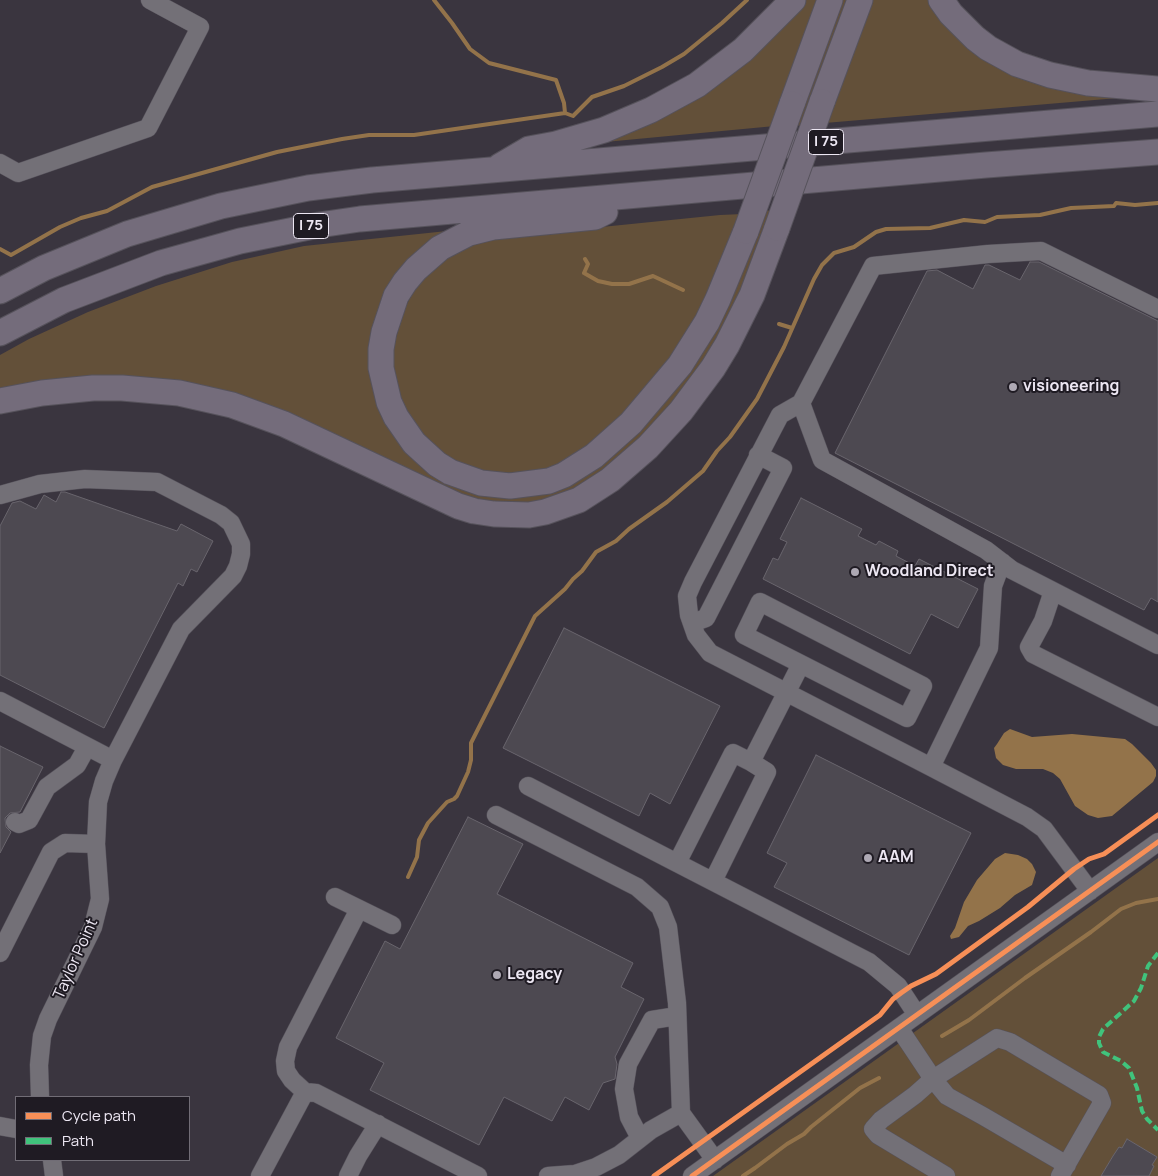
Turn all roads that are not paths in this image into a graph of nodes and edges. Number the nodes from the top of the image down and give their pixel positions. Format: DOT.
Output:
graph roads {
  1 [pos="150,0"];
  2 [pos="793,0"];
  3 [pos="830,0"];
  4 [pos="860,0"];
  5 [pos="940,0"];
  6 [pos="1158,89"];
  7 [pos="1158,114"];
  8 [pos="1158,152"];
  9 [pos="0,164"];
  10 [pos="494,170"];
  11 [pos="640,196"];
  12 [pos="0,290"];
  13 [pos="1158,309"];
  14 [pos="0,333"];
  15 [pos="0,401"];
  16 [pos="801,403"];
  17 [pos="758,455"];
  18 [pos="0,495"];
  19 [pos="1002,562"];
  20 [pos="1053,591"];
  21 [pos="692,623"];
  22 [pos="1158,645"];
  23 [pos="801,664"];
  24 [pos="786,693"];
  25 [pos="0,701"];
  26 [pos="1158,717"];
  27 [pos="87,746"];
  28 [pos="113,760"];
  29 [pos="751,762"];
  30 [pos="931,768"];
  31 [pos="528,786"];
  32 [pos="496,815"];
  33 [pos="15,822"];
  34 [pos="1158,842"];
  35 [pos="96,844"];
  36 [pos="677,863"];
  37 [pos="713,881"];
  38 [pos="1090,891"];
  39 [pos="335,897"];
  40 [pos="359,909"];
  41 [pos="392,925"];
  42 [pos="0,953"];
  43 [pos="917,1015"];
  44 [pos="677,1016"];
  45 [pos="899,1028"];
  46 [pos="933,1079"];
  47 [pos="305,1092"];
  48 [pos="40,1096"];
  49 [pos="681,1112"];
  50 [pos="378,1124"];
  51 [pos="0,1126"];
  52 [pos="15,1130"];
  53 [pos="640,1138"];
  54 [pos="714,1160"];
  55 [pos="52,1161"];
  56 [pos="1063,1170"];
  57 [pos="54,1176"];
  58 [pos="260,1176"];
  59 [pos="348,1176"];
  60 [pos="478,1176"];
  61 [pos="548,1176"];
  62 [pos="692,1176"];
  63 [pos="946,1176"];
  1 -- 9 [label="street"];
  2 -- 10 [label="highway"];
  3 -- 11 [label="highway, bridge"];
  4 -- 15 [label="highway, bridge"];
  5 -- 6 [label="highway"];
  7 -- 10 [label="highway, I 75"];
  8 -- 11 [label="highway, I 75"];
  10 -- 12 [label="highway, I 75"];
  11 -- 14 [label="highway, I 75"];
  13 -- 16 [label="street"];
  16 -- 17 [label="street"];
  16 -- 19 [label="street"];
  17 -- 21 [label="street"];
  17 -- 21 [label="street"];
  18 -- 28 [label="street, Taylor Point"];
  19 -- 20 [label="street"];
  19 -- 30 [label="street"];
  20 -- 22 [label="street"];
  20 -- 26 [label="street"];
  21 -- 24 [label="street"];
  23 -- 23 [label="street"];
  23 -- 24 [label="street"];
  24 -- 29 [label="street"];
  24 -- 30 [label="street"];
  25 -- 27 [label="street"];
  27 -- 28 [label="street"];
  27 -- 33 [label="street"];
  28 -- 35 [label="street, Taylor Point"];
  29 -- 36 [label="street"];
  29 -- 37 [label="street"];
  30 -- 38 [label="street"];
  31 -- 36 [label="street"];
  32 -- 44 [label="street"];
  34 -- 38 [label="street"];
  35 -- 42 [label="street"];
  35 -- 48 [label="street, Taylor Point"];
  36 -- 37 [label="street"];
  37 -- 43 [label="street"];
  38 -- 43 [label="street"];
  39 -- 40 [label="street"];
  40 -- 41 [label="street"];
  40 -- 47 [label="street"];
  43 -- 45 [label="street"];
  44 -- 49 [label="street"];
  44 -- 53 [label="street"];
  45 -- 46 [label="street"];
  45 -- 54 [label="street"];
  46 -- 56 [label="street"];
  46 -- 56 [label="street"];
  46 -- 63 [label="street"];
  47 -- 50 [label="street"];
  47 -- 58 [label="street"];
  49 -- 53 [label="street"];
  49 -- 54 [label="street"];
  50 -- 59 [label="street"];
  50 -- 60 [label="street"];
  51 -- 52 [label="street"];
  53 -- 61 [label="street"];
  54 -- 62 [label="street"];
  55 -- 57 [label="street"];
}
